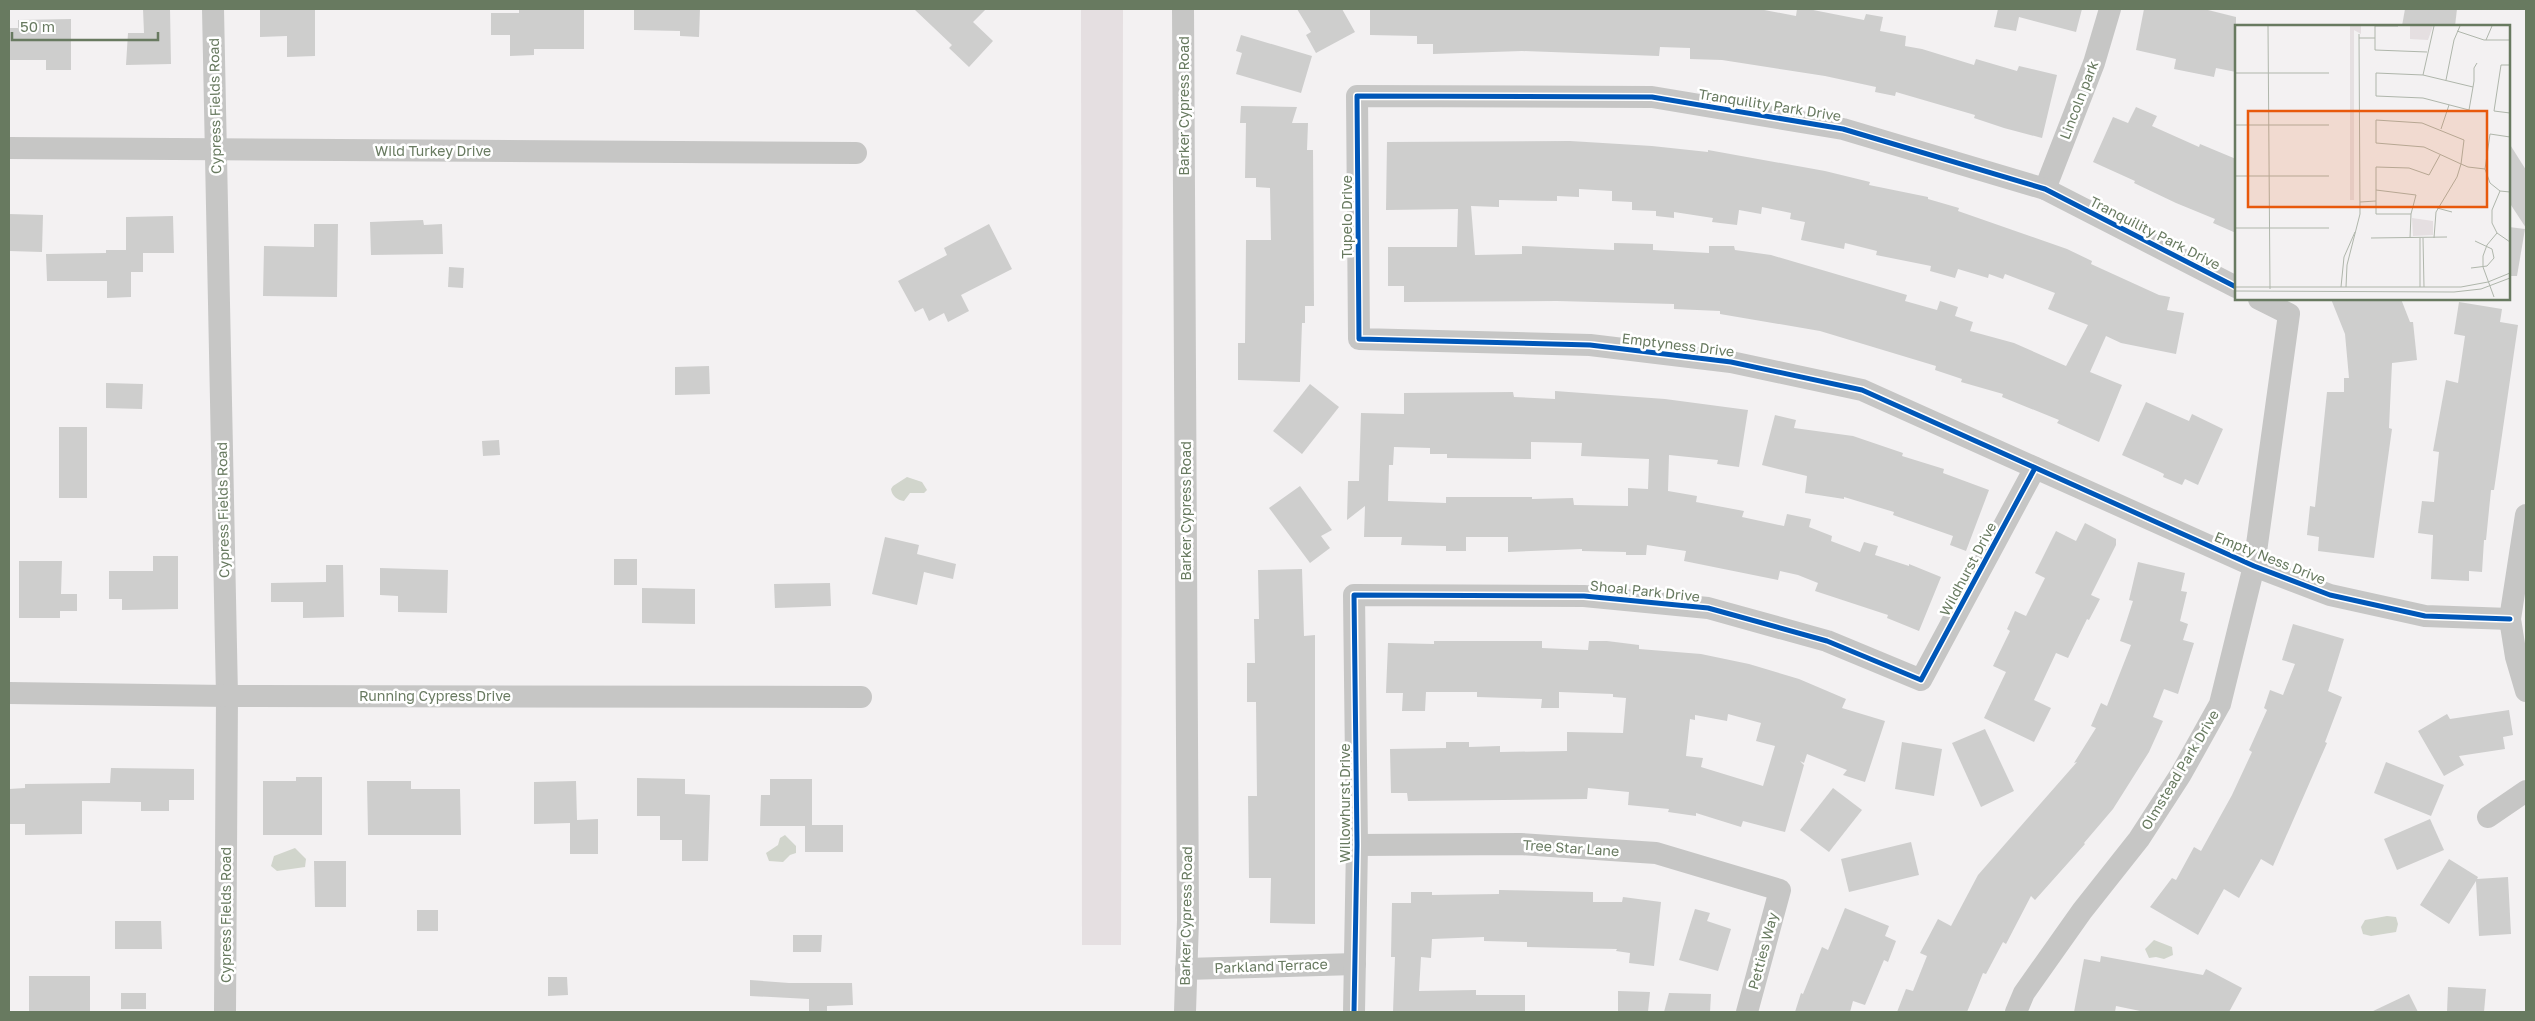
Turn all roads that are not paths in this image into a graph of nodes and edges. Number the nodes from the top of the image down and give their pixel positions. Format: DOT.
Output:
graph roads {
  1 [pos="213,9"];
  2 [pos="1183,9"];
  3 [pos="2110,9"];
  4 [pos="1357,96"];
  5 [pos="9,148"];
  6 [pos="215,149"];
  7 [pos="856,153"];
  8 [pos="2045,189"];
  9 [pos="2235,286"];
  10 [pos="2261,300"];
  11 [pos="1359,339"];
  12 [pos="2035,468"];
  13 [pos="2526,516"];
  14 [pos="2254,566"];
  15 [pos="1354,594"];
  16 [pos="2510,620"];
  17 [pos="1921,680"];
  18 [pos="2526,691"];
  19 [pos="9,693"];
  20 [pos="227,696"];
  21 [pos="861,696"];
  22 [pos="2526,791"];
  23 [pos="2488,817"];
  24 [pos="1357,846"];
  25 [pos="1780,890"];
  26 [pos="1355,964"];
  27 [pos="1186,968"];
  28 [pos="225,1012"];
  29 [pos="1185,1012"];
  30 [pos="1354,1012"];
  31 [pos="1747,1012"];
  32 [pos="2016,1012"];
  1 -- 6 [label="street, Cypress Fields Road"];
  2 -- 27 [label="street, Barker Cypress Road"];
  3 -- 8 [label="street, Lincoln park"];
  4 -- 8 [label="street, Tranquility Park Drive"];
  4 -- 11 [label="street, Tupelo Drive"];
  5 -- 6 [label="street, Wild Turkey Drive"];
  6 -- 7 [label="street, Wild Turkey Drive"];
  6 -- 20 [label="street, Cypress Fields Road"];
  8 -- 9 [label="street, Tranquility Park Drive"];
  10 -- 14 [label="street, Olmstead Park Drive"];
  11 -- 12 [label="street, Emptyness Drive"];
  12 -- 14 [label="street, Empty Ness Drive"];
  12 -- 17 [label="street, Wildhurst Drive"];
  13 -- 16 [label="street"];
  14 -- 16 [label="street, Empty Ness Drive"];
  14 -- 32 [label="street, Olmstead Park Drive"];
  15 -- 17 [label="street, Shoal Park Drive"];
  15 -- 24 [label="street, Willowhurst Drive"];
  16 -- 18 [label="street"];
  19 -- 20 [label="street, Running Cypress Drive"];
  20 -- 21 [label="street, Running Cypress Drive"];
  20 -- 28 [label="street, Cypress Fields Road"];
  22 -- 23 [label="street"];
  24 -- 25 [label="street, Tree Star Lane"];
  24 -- 26 [label="street, Willowhurst Drive"];
  25 -- 31 [label="street, Petties Way"];
  26 -- 27 [label="street, Parkland Terrace"];
  26 -- 30 [label="street, Willowhurst Drive"];
  27 -- 29 [label="street, Barker Cypress Road"];
}
